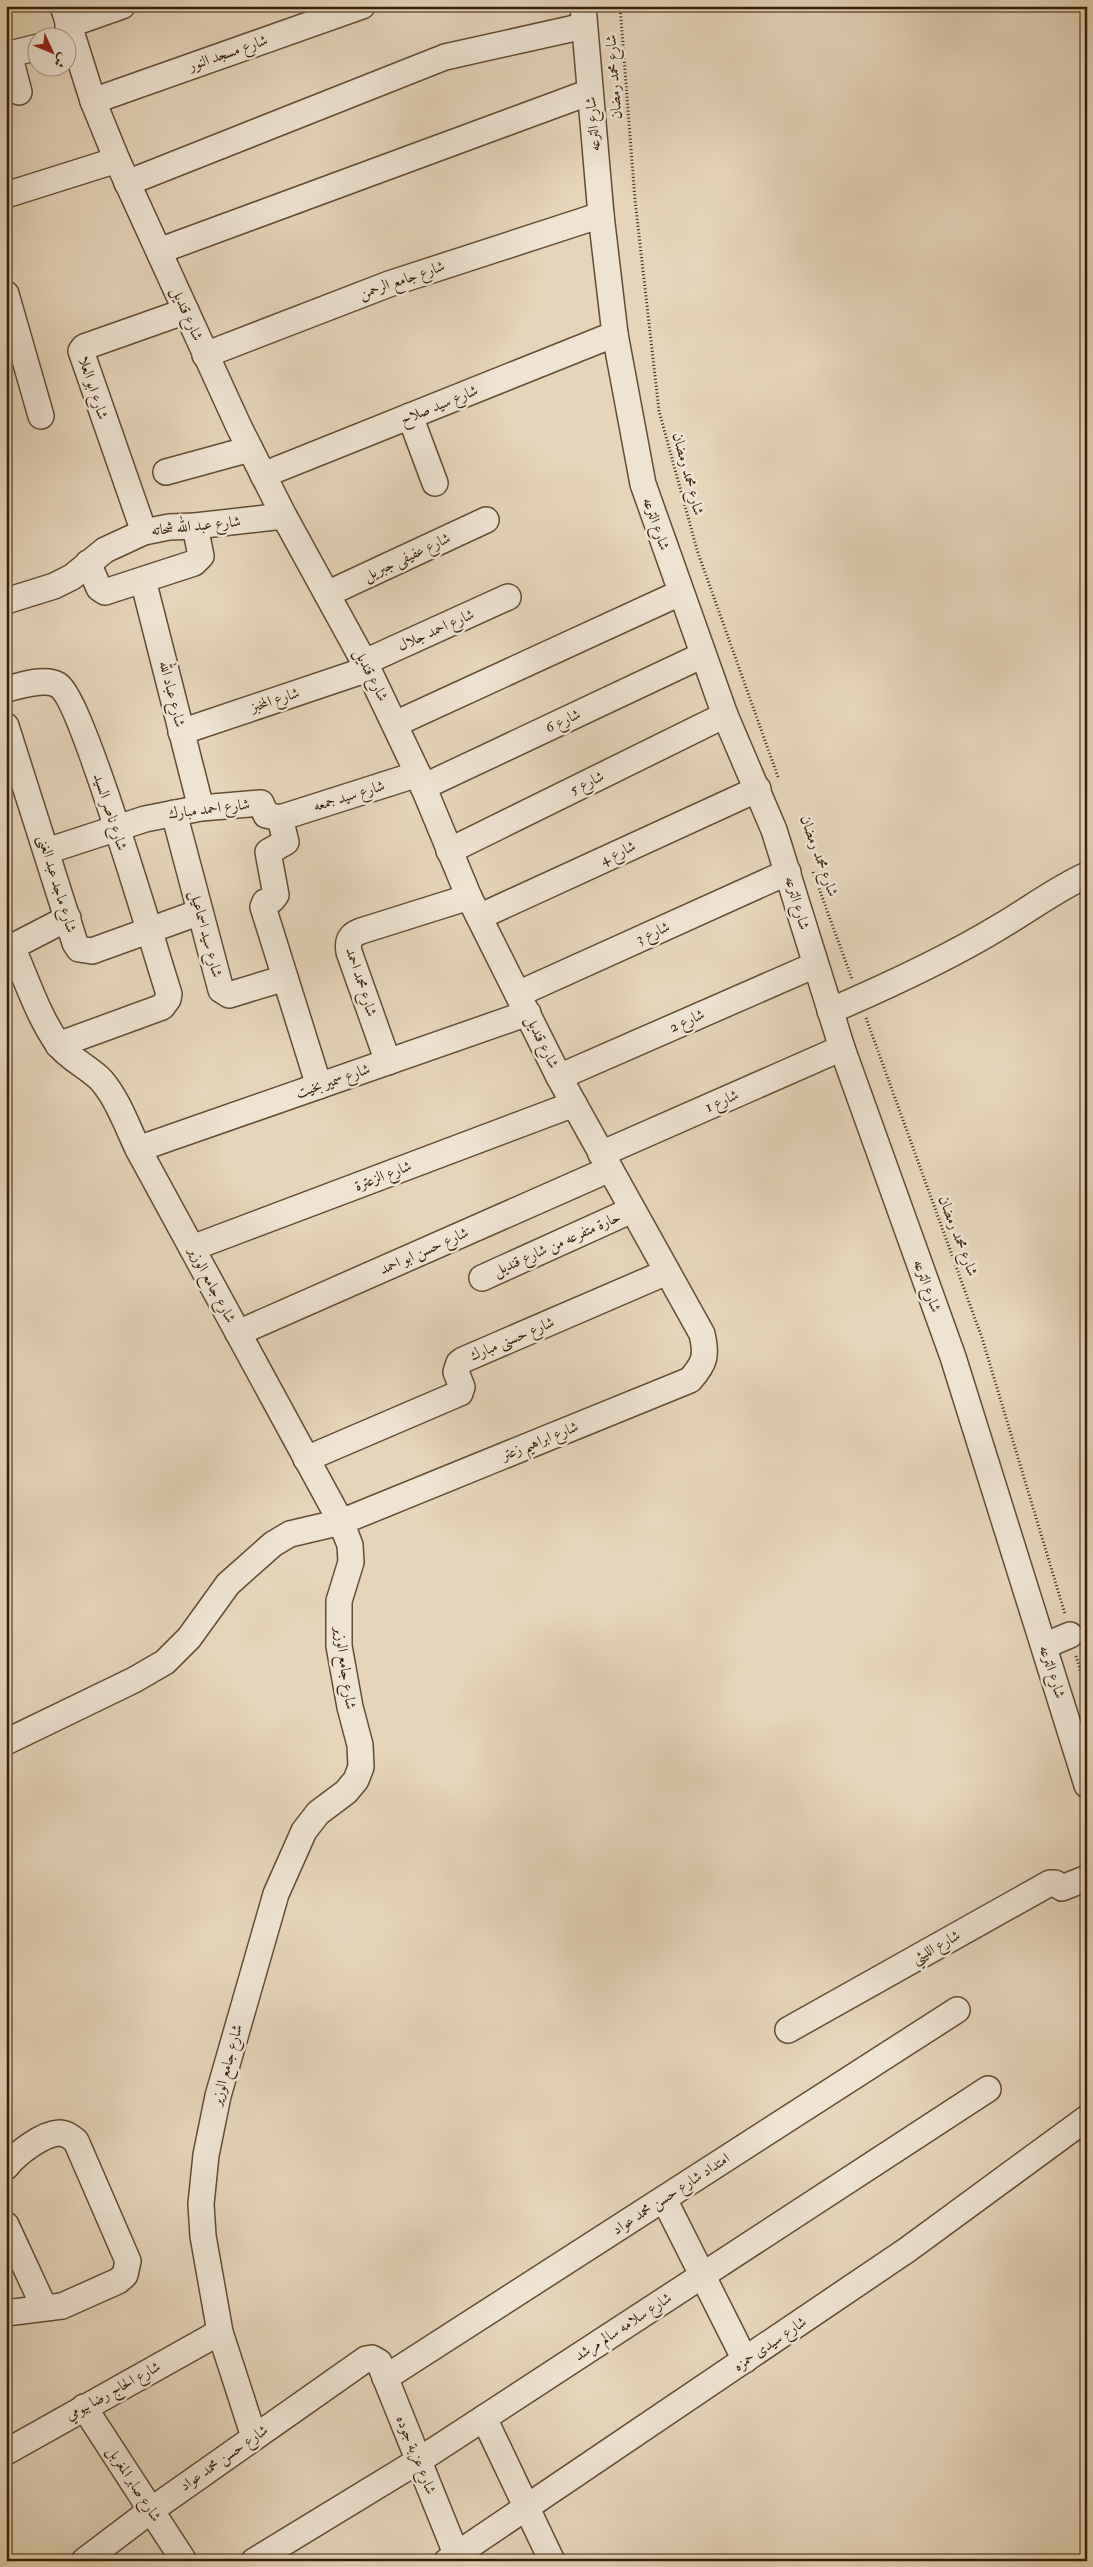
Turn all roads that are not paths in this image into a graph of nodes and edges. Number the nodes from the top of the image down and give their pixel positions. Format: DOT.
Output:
graph roads {
  1 [pos="122,6"];
  2 [pos="362,6"];
  3 [pos="583,16"];
  4 [pos="68,27"];
  5 [pos="28,50"];
  6 [pos="7,55"];
  7 [pos="19,92"];
  8 [pos="590,92"];
  9 [pos="93,101"];
  10 [pos="117,160"];
  11 [pos="127,183"];
  12 [pos="6,195"];
  13 [pos="602,215"];
  14 [pos="159,251"];
  15 [pos="6,294"];
  16 [pos="186,311"];
  17 [pos="615,334"];
  18 [pos="205,355"];
  19 [pos="41,416"];
  20 [pos="410,416"];
  21 [pos="250,449"];
  22 [pos="166,472"];
  23 [pos="263,475"];
  24 [pos="434,483"];
  25 [pos="284,516"];
  26 [pos="486,520"];
  27 [pos="195,526"];
  28 [pos="144,532"];
  29 [pos="88,563"];
  30 [pos="143,580"];
  31 [pos="680,593"];
  32 [pos="327,594"];
  33 [pos="508,598"];
  34 [pos="6,601"];
  35 [pos="703,655"];
  36 [pos="367,665"];
  37 [pos="6,689"];
  38 [pos="725,715"];
  39 [pos="395,724"];
  40 [pos="6,726"];
  41 [pos="181,732"];
  42 [pos="420,780"];
  43 [pos="769,787"];
  44 [pos="201,808"];
  45 [pos="174,813"];
  46 [pos="280,818"];
  47 [pos="115,827"];
  48 [pos="47,851"];
  49 [pos="449,851"];
  50 [pos="800,870"];
  51 [pos="1087,875"];
  52 [pos="474,907"];
  53 [pos="200,912"];
  54 [pos="68,918"];
  55 [pos="148,930"];
  56 [pos="9,948"];
  57 [pos="815,965"];
  58 [pos="285,978"];
  59 [pos="523,1004"];
  60 [pos="830,1011"];
  61 [pos="58,1045"];
  62 [pos="842,1048"];
  63 [pos="388,1062"];
  64 [pos="559,1077"];
  65 [pos="319,1086"];
  66 [pos="574,1104"];
  67 [pos="138,1149"];
  68 [pos="606,1162"];
  69 [pos="632,1210"];
  70 [pos="192,1248"];
  71 [pos="667,1272"];
  72 [pos="482,1278"];
  73 [pos="238,1333"];
  74 [pos="702,1334"];
  75 [pos="306,1459"];
  76 [pos="341,1522"];
  77 [pos="1070,1635"];
  78 [pos="1044,1646"];
  79 [pos="6,1742"];
  80 [pos="1087,1785"];
  81 [pos="1087,1878"];
  82 [pos="957,2010"];
  83 [pos="788,2030"];
  84 [pos="988,2089"];
  85 [pos="1087,2118"];
  86 [pos="6,2167"];
  87 [pos="664,2199"];
  88 [pos="6,2226"];
  89 [pos="703,2275"];
  90 [pos="44,2307"];
  91 [pos="6,2313"];
  92 [pos="220,2332"];
  93 [pos="366,2358"];
  94 [pos="745,2360"];
  95 [pos="385,2378"];
  96 [pos="84,2407"];
  97 [pos="484,2418"];
  98 [pos="254,2438"];
  99 [pos="6,2452"];
  100 [pos="418,2460"];
  101 [pos="527,2507"];
  102 [pos="150,2511"];
  103 [pos="454,2558"];
  104 [pos="84,2561"];
  105 [pos="184,2561"];
  106 [pos="254,2561"];
  107 [pos="552,2561"];
  1 -- 4 [label="street"];
  2 -- 9 [label="street, شارع مسجد النور"];
  3 -- 8 [label="street, شارع الترعه"];
  3 -- 11 [label="street"];
  4 -- 9 [label="street, شارع قنديل"];
  5 -- 6 [label="street"];
  6 -- 7 [label="street"];
  8 -- 13 [label="street, شارع الترعه"];
  8 -- 14 [label="street"];
  9 -- 10 [label="street, شارع قنديل"];
  10 -- 11 [label="street, شارع قنديل"];
  10 -- 12 [label="street"];
  11 -- 14 [label="street, شارع قنديل"];
  13 -- 17 [label="street, شارع الترعه"];
  13 -- 18 [label="street, شارع جامع الرحمن"];
  14 -- 16 [label="street, شارع قنديل"];
  15 -- 19 [label="street"];
  16 -- 18 [label="street, شارع قنديل"];
  16 -- 28 [label="street, شارع ابو العلا"];
  17 -- 20 [label="street, شارع سيد صلاح"];
  17 -- 31 [label="street, شارع الترعه"];
  18 -- 21 [label="street, شارع قنديل"];
  20 -- 23 [label="street, شارع سيد صلاح"];
  20 -- 24 [label="street"];
  21 -- 22 [label="street"];
  21 -- 23 [label="street, شارع قنديل"];
  23 -- 25 [label="street, شارع قنديل"];
  25 -- 27 [label="street, شارع عبد الله شحاته"];
  25 -- 32 [label="street, شارع قنديل"];
  26 -- 32 [label="street, شارع عفيفى جبريل"];
  27 -- 28 [label="street, شارع عبد الله شحاته"];
  27 -- 30 [label="street"];
  28 -- 29 [label="street, شارع عبد الله شحاته"];
  29 -- 30 [label="street"];
  29 -- 34 [label="street, شارع عبد الله شحاته"];
  30 -- 41 [label="street, شارع عباد الله"];
  31 -- 35 [label="street, شارع الترعه"];
  31 -- 39 [label="street"];
  32 -- 36 [label="street, شارع قنديل"];
  33 -- 36 [label="street, شارع احمد جلال"];
  35 -- 38 [label="street, شارع الترعه"];
  35 -- 42 [label="street, شارع 6"];
  36 -- 39 [label="street, شارع قنديل"];
  36 -- 41 [label="street, شارع المخبز"];
  37 -- 47 [label="street, شارع ناصر السيد"];
  38 -- 43 [label="street, شارع الترعه"];
  38 -- 49 [label="street, شارع 5"];
  39 -- 42 [label="street, شارع قنديل"];
  40 -- 48 [label="street, شارع ماجد عبد الغنى"];
  41 -- 44 [label="street, شارع عباد الله"];
  42 -- 46 [label="street, شارع سيد جمعه"];
  42 -- 49 [label="street, شارع قنديل"];
  43 -- 50 [label="street, شارع الترعه"];
  43 -- 52 [label="street, شارع 4"];
  44 -- 45 [label="street, شارع احمد مبارك"];
  44 -- 46 [label="street, شارع احمد مبارك"];
  45 -- 47 [label="street, شارع احمد مبارك"];
  45 -- 53 [label="street, شارع سيد اسماعيل"];
  46 -- 58 [label="street"];
  47 -- 48 [label="street, شارع احمد مبارك"];
  47 -- 55 [label="street, شارع ناصر السيد"];
  48 -- 54 [label="street, شارع ماجد عبد الغنى"];
  49 -- 52 [label="street, شارع قنديل"];
  50 -- 57 [label="street, شارع الترعه"];
  50 -- 59 [label="street, شارع 3"];
  51 -- 60 [label="street"];
  52 -- 59 [label="street, شارع قنديل"];
  52 -- 63 [label="street, شارع محمد احمد"];
  53 -- 55 [label="street, شارع ماجد عبد الغنى"];
  53 -- 58 [label="street, شارع سيد اسماعيل"];
  54 -- 55 [label="street, شارع ماجد عبد الغنى"];
  54 -- 56 [label="street"];
  55 -- 61 [label="street, شارع ناصر السيد"];
  56 -- 61 [label="street, شارع جامع الوزير"];
  57 -- 60 [label="street, شارع الترعه"];
  57 -- 64 [label="street, شارع 2"];
  58 -- 65 [label="street"];
  59 -- 63 [label="street, شارع سمير بخيت"];
  59 -- 64 [label="street, شارع قنديل"];
  60 -- 62 [label="street, شارع الترعه"];
  61 -- 67 [label="street, شارع جامع الوزير"];
  62 -- 68 [label="street, شارع 1"];
  62 -- 78 [label="street, شارع الترعه"];
  63 -- 65 [label="street, شارع سمير بخيت"];
  64 -- 66 [label="street, شارع قنديل"];
  65 -- 67 [label="street, شارع سمير بخيت"];
  66 -- 68 [label="street, شارع قنديل"];
  66 -- 70 [label="street, شارع الزعترة"];
  67 -- 70 [label="street, شارع جامع الوزير"];
  68 -- 69 [label="street, شارع قنديل"];
  68 -- 73 [label="street, شارع حسن ابو احمد"];
  69 -- 71 [label="street, شارع قنديل"];
  69 -- 72 [label="street, حارة متفرعه من شارع قنديل"];
  70 -- 73 [label="street, شارع جامع الوزير"];
  71 -- 74 [label="street, شارع قنديل"];
  71 -- 75 [label="street, شارع حسنى مبارك"];
  73 -- 75 [label="street, شارع جامع الوزير"];
  74 -- 76 [label="street, شارع ابراهيم زعتر"];
  75 -- 76 [label="street, شارع جامع الوزير"];
  76 -- 79 [label="street, شارع ابراهيم زعتر"];
  76 -- 92 [label="street, شارع جامع الوزير"];
  77 -- 78 [label="street"];
  78 -- 80 [label="street, شارع الترعه"];
  81 -- 83 [label="street, شارع الليثي"];
  82 -- 87 [label="street, امتداد شارع حسن محمد عواد"];
  84 -- 89 [label="street, شارع سلامه سالم مرشد"];
  85 -- 94 [label="street, شارع سيدى حمزه"];
  86 -- 90 [label="street"];
  87 -- 89 [label="street"];
  87 -- 95 [label="street, امتداد شارع حسن محمد عواد"];
  88 -- 90 [label="street"];
  89 -- 94 [label="street"];
  89 -- 97 [label="street, شارع سلامه سالم مرشد"];
  90 -- 91 [label="street"];
  92 -- 96 [label="street, شارع الحاج رضا بيومي"];
  92 -- 98 [label="street, شارع جامع الوزير"];
  93 -- 95 [label="street, شارع عزبة جوده"];
  93 -- 98 [label="street, شارع حسن محمد عواد"];
  94 -- 101 [label="street, شارع سيدى حمزه"];
  95 -- 100 [label="street, شارع عزبة جوده"];
  96 -- 99 [label="street, شارع الحاج رضا بيومي"];
  96 -- 102 [label="street, شارع صابر المغربل"];
  97 -- 100 [label="street, شارع سلامه سالم مرشد"];
  97 -- 101 [label="street"];
  98 -- 102 [label="street, شارع حسن محمد عواد"];
  100 -- 103 [label="street, شارع عزبة جوده"];
  100 -- 106 [label="street, شارع سلامه سالم مرشد"];
  101 -- 103 [label="street, شارع سيدى حمزه"];
  101 -- 107 [label="street"];
  102 -- 104 [label="street, شارع حسن محمد عواد"];
  102 -- 105 [label="street, شارع صابر المغربل"];
}
